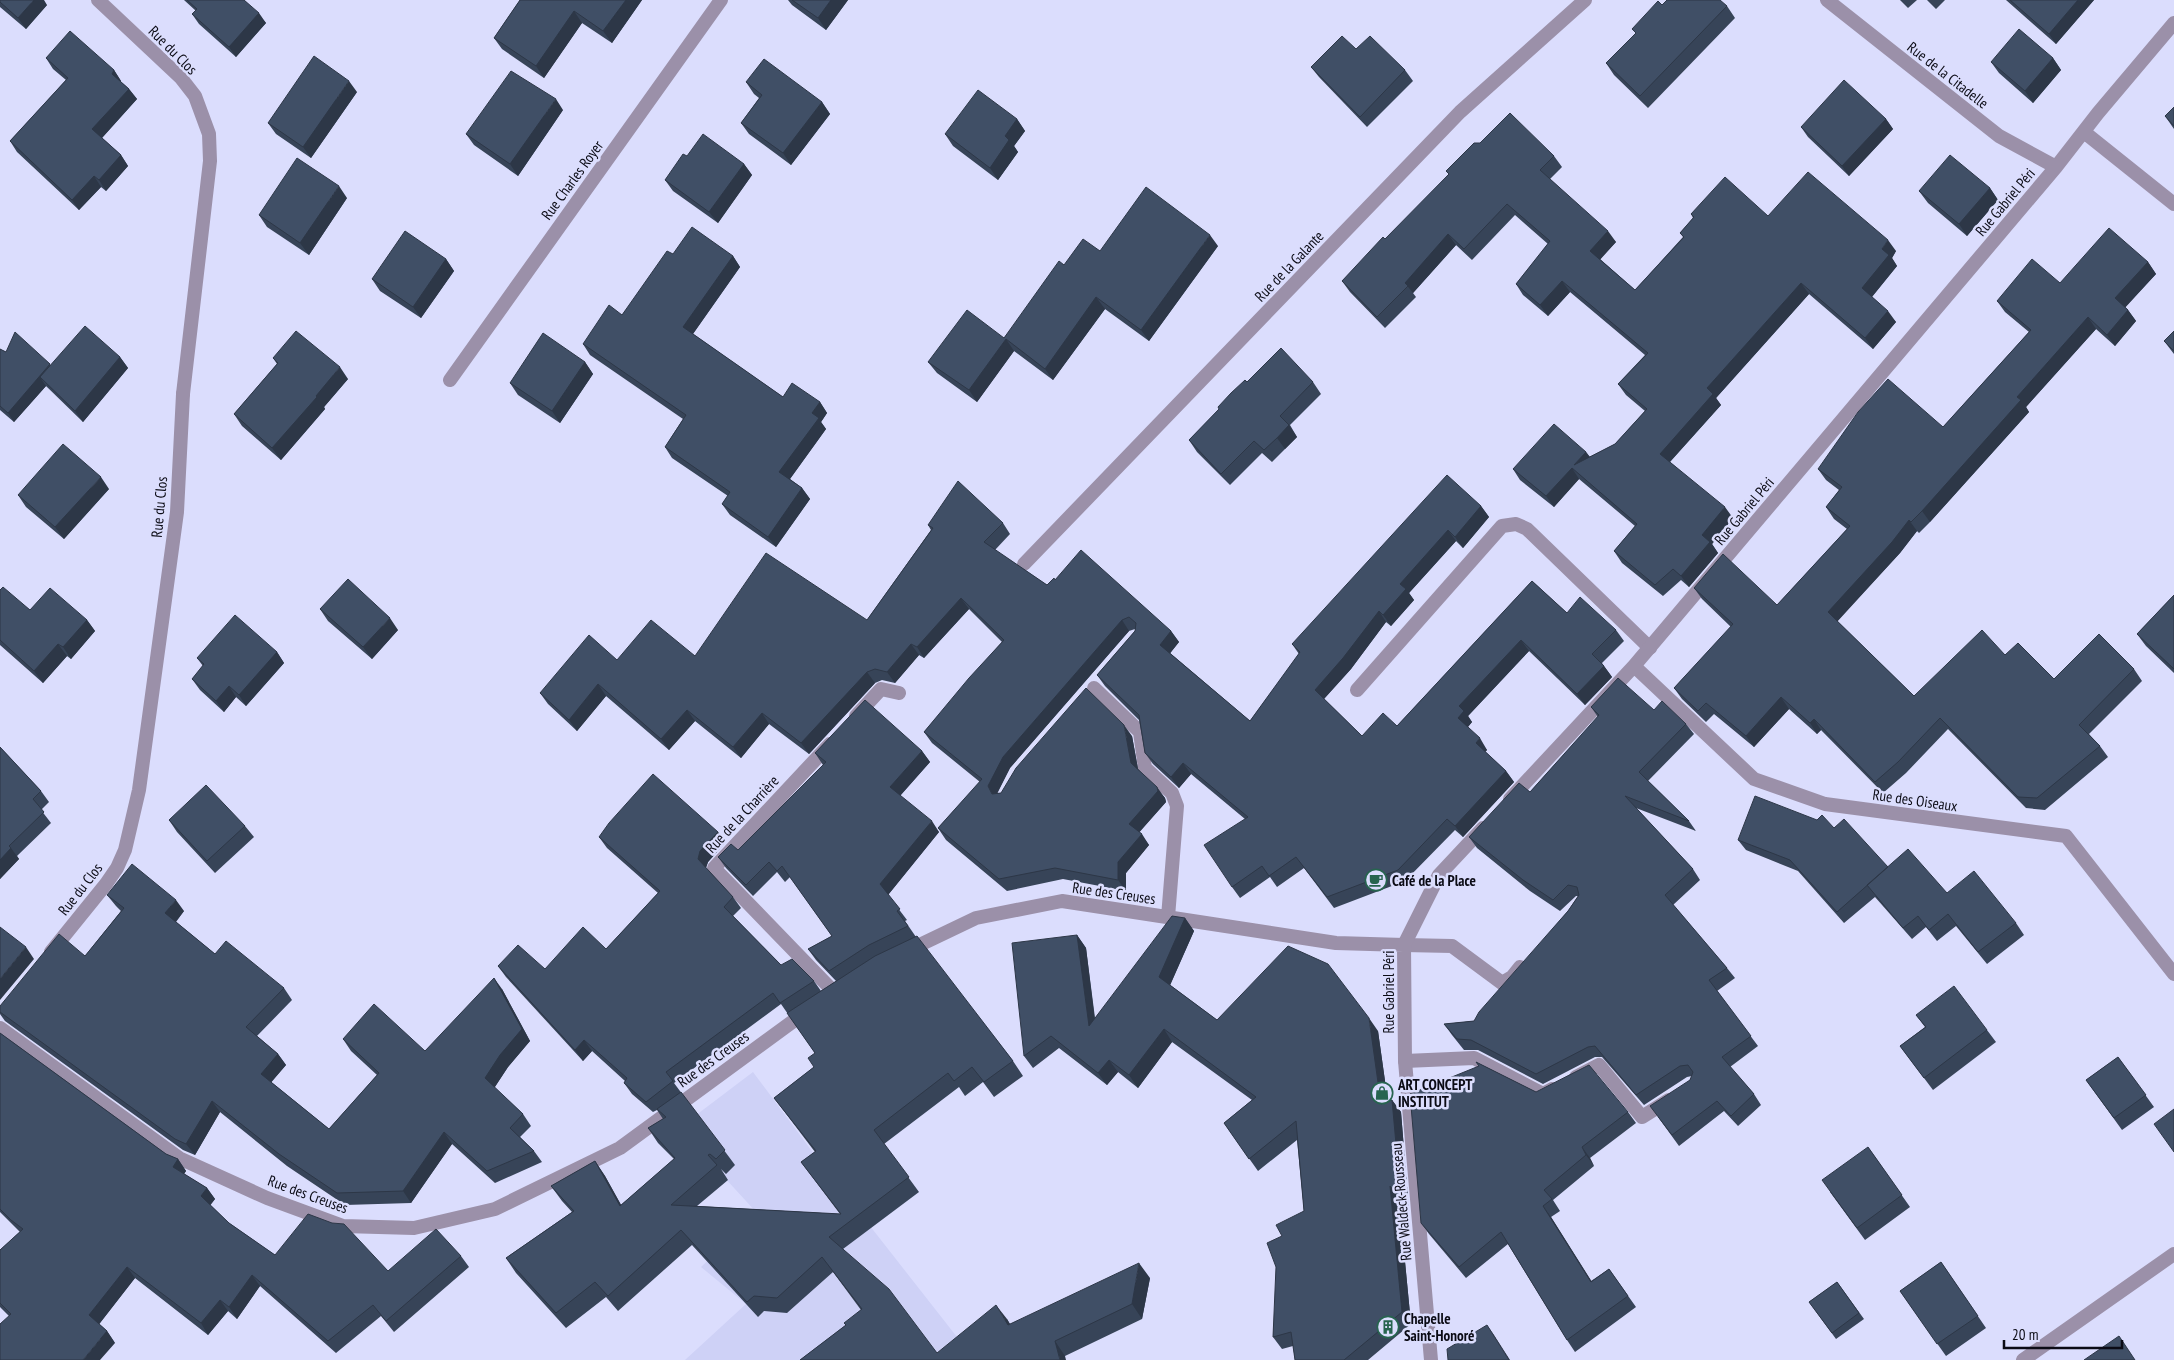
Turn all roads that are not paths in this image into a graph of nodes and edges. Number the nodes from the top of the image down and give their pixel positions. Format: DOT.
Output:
graph roads {
  1 [pos="98,0"];
  2 [pos="721,0"];
  3 [pos="1586,0"];
  4 [pos="1827,0"];
  5 [pos="2174,23"];
  6 [pos="2084,132"];
  7 [pos="2056,167"];
  8 [pos="2174,204"];
  9 [pos="450,380"];
  10 [pos="1024,564"];
  11 [pos="1650,648"];
  12 [pos="1634,666"];
  13 [pos="1094,688"];
  14 [pos="1357,690"];
  15 [pos="899,693"];
  16 [pos="1168,917"];
  17 [pos="1404,945"];
  18 [pos="898,954"];
  19 [pos="1530,957"];
  20 [pos="44,961"];
  21 [pos="2174,974"];
  22 [pos="839,990"];
  23 [pos="0,1028"];
  24 [pos="1404,1042"];
  25 [pos="1405,1061"];
  26 [pos="1684,1090"];
  27 [pos="2174,1254"];
  28 [pos="1431,1360"];
  29 [pos="2023,1360"];
  1 -- 20 [label="street, Rue du Clos"];
  2 -- 9 [label="street, Rue Charles Royer"];
  3 -- 10 [label="street, Rue de la Galante"];
  4 -- 7 [label="street, Rue de la Citadelle"];
  5 -- 6 [label="street, Rue Gabriel Péri"];
  6 -- 7 [label="street, Rue Gabriel Péri"];
  6 -- 8 [label="street"];
  7 -- 11 [label="street, Rue Gabriel Péri"];
  11 -- 12 [label="street, Rue Gabriel Péri"];
  11 -- 14 [label="street"];
  12 -- 17 [label="street, Rue Gabriel Péri"];
  12 -- 21 [label="street, Rue des Oiseaux"];
  13 -- 16 [label="street"];
  15 -- 22 [label="street, Rue de la Charrière"];
  16 -- 17 [label="street, Rue des Creuses"];
  16 -- 18 [label="street, Rue des Creuses"];
  17 -- 19 [label="street, Rue des Creuses"];
  17 -- 24 [label="street, Rue Gabriel Péri"];
  22 -- 23 [label="street, Rue des Creuses"];
  24 -- 25 [label="street, Rue Waldeck-Rousseau"];
  25 -- 26 [label="street"];
  25 -- 28 [label="street, Rue Waldeck-Rousseau"];
  27 -- 29 [label="street"];
}
